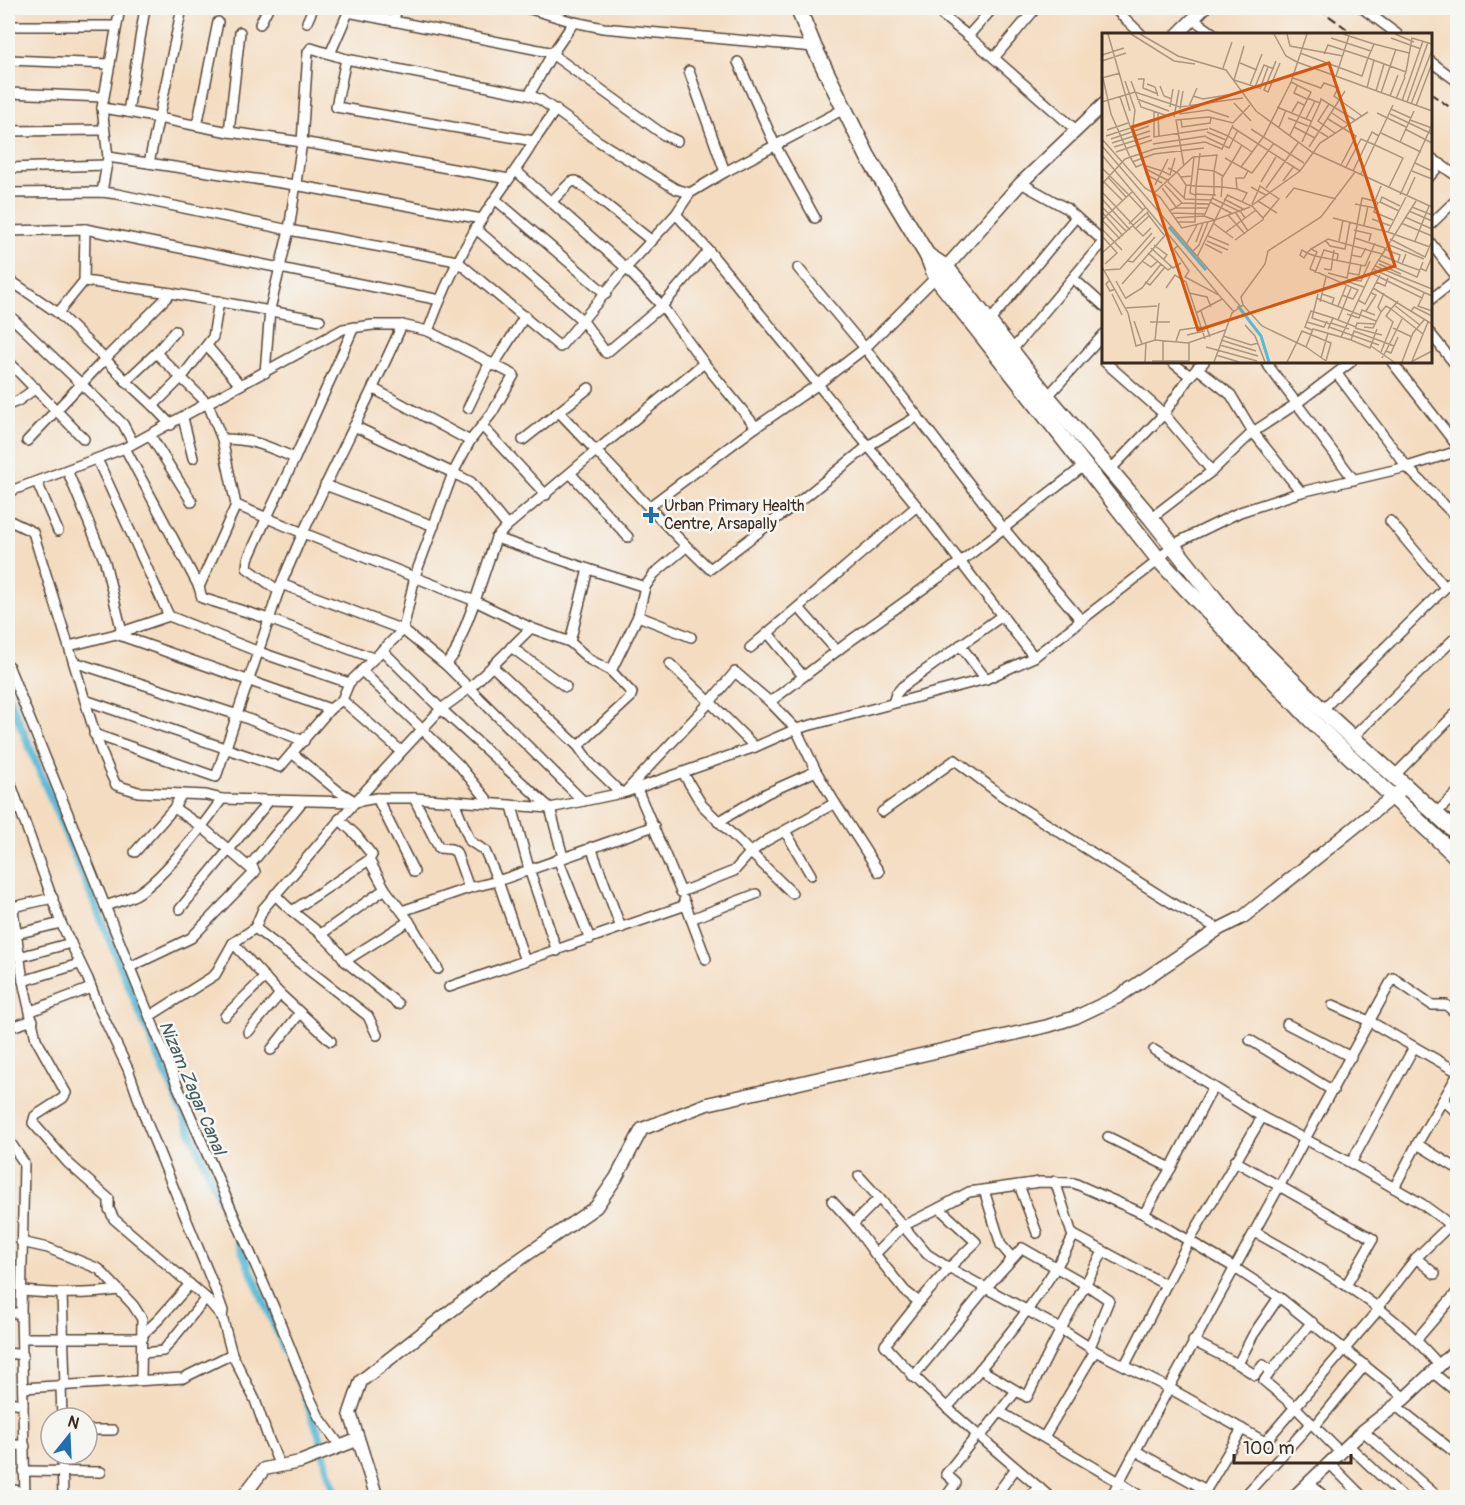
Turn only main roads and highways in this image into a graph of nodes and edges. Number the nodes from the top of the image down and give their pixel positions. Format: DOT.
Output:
graph roads {
  1 [pos="798,8"];
  2 [pos="941,273"];
  3 [pos="1458,834"];
  4 [pos="1458,858"];
  1 -- 2 [label="highway"];
  2 -- 3 [label="highway"];
  2 -- 4 [label="highway"];
}
